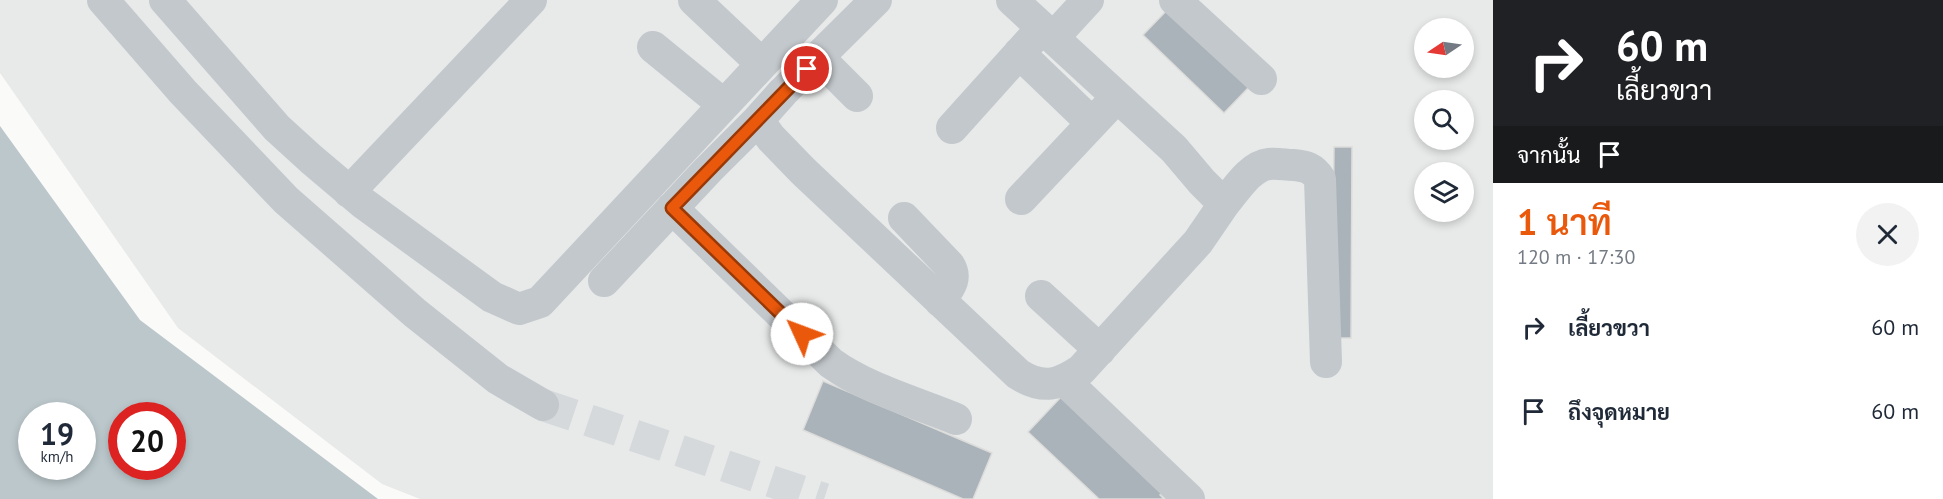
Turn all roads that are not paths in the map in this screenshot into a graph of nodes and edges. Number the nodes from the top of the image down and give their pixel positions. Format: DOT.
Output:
graph roads {
  1 [pos="103,0"];
  2 [pos="165,0"];
  3 [pos="531,0"];
  4 [pos="694,0"];
  5 [pos="822,0"];
  6 [pos="876,0"];
  7 [pos="1012,0"];
  8 [pos="1088,0"];
  9 [pos="1175,0"];
  10 [pos="1048,33"];
  11 [pos="653,47"];
  12 [pos="1019,53"];
  13 [pos="819,58"];
  14 [pos="762,64"];
  15 [pos="1261,79"];
  16 [pos="857,96"];
  17 [pos="1117,97"];
  18 [pos="724,105"];
  19 [pos="758,120"];
  20 [pos="1092,123"];
  21 [pos="952,128"];
  22 [pos="349,192"];
  23 [pos="1021,199"];
  24 [pos="1224,204"];
  25 [pos="672,208"];
  26 [pos="904,218"];
  27 [pos="603,281"];
  28 [pos="1041,296"];
  29 [pos="940,301"];
  30 [pos="1100,350"];
  31 [pos="1326,362"];
  32 [pos="1065,381"];
  33 [pos="543,405"];
  34 [pos="956,419"];
  35 [pos="1189,499"];
  1 -- 33 [label="lane"];
  2 -- 22 [label="lane"];
  3 -- 22 [label="lane"];
  4 -- 14 [label="lane"];
  5 -- 14 [label="lane"];
  6 -- 13 [label="lane"];
  7 -- 10 [label="lane"];
  8 -- 10 [label="lane"];
  9 -- 15 [label="lane"];
  10 -- 12 [label="lane"];
  10 -- 17 [label="lane"];
  11 -- 18 [label="lane"];
  12 -- 20 [label="lane"];
  12 -- 21 [label="lane"];
  13 -- 16 [label="lane"];
  13 -- 19 [label="lane"];
  14 -- 18 [label="lane"];
  17 -- 20 [label="lane"];
  17 -- 24 [label="lane"];
  18 -- 22 [label="lane"];
  19 -- 25 [label="lane"];
  19 -- 29 [label="lane"];
  20 -- 23 [label="lane"];
  24 -- 30 [label="lane"];
  24 -- 31 [label="lane"];
  25 -- 27 [label="lane"];
  25 -- 34 [label="lane"];
  26 -- 29 [label="lane"];
  28 -- 30 [label="lane"];
  29 -- 32 [label="lane"];
  30 -- 32 [label="lane"];
  32 -- 35 [label="lane"];
}
